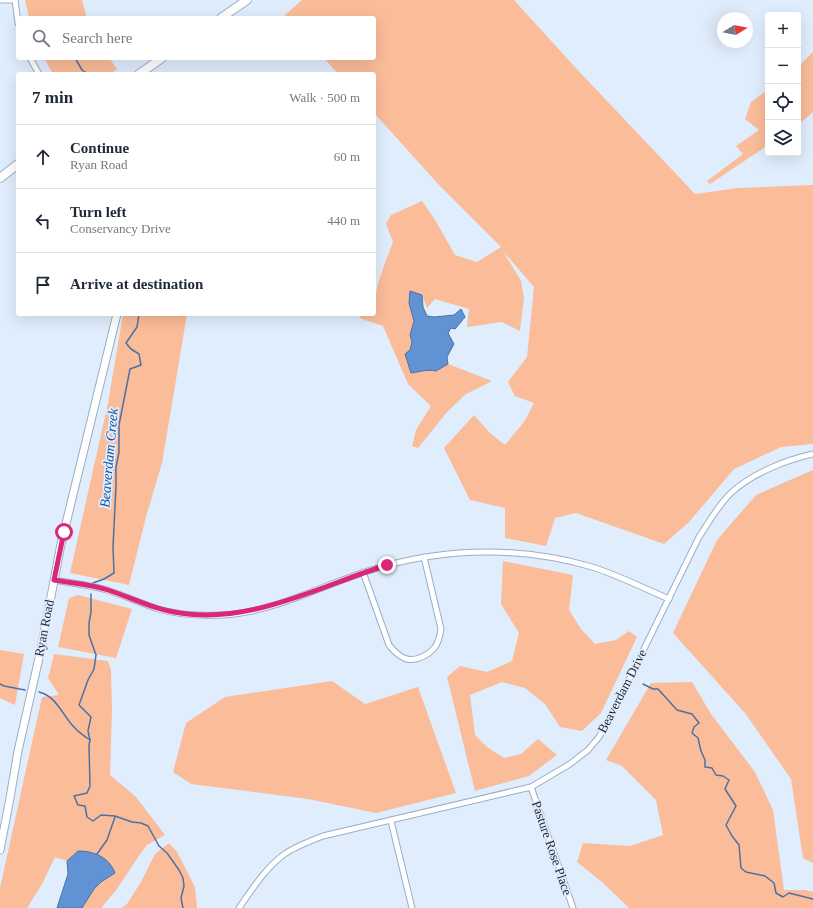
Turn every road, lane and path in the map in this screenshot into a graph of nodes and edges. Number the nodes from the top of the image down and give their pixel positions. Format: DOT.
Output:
graph roads {
  1 [pos="0,0"];
  2 [pos="15,0"];
  3 [pos="247,0"];
  4 [pos="17,16"];
  5 [pos="224,16"];
  6 [pos="31,60"];
  7 [pos="159,60"];
  8 [pos="38,72"];
  9 [pos="142,72"];
  10 [pos="16,166"];
  11 [pos="0,178"];
  12 [pos="117,316"];
  13 [pos="813,454"];
  14 [pos="424,557"];
  15 [pos="363,572"];
  16 [pos="54,580"];
  17 [pos="669,599"];
  18 [pos="531,787"];
  19 [pos="391,821"];
  20 [pos="0,850"];
  21 [pos="239,908"];
  22 [pos="412,908"];
  23 [pos="573,908"];
  1 -- 2 [label="street"];
  2 -- 4 [label="street"];
  3 -- 5 [label="main road"];
  6 -- 8 [label="street"];
  7 -- 9 [label="main road"];
  10 -- 11 [label="main road"];
  12 -- 16 [label="main road, Ryan Road"];
  13 -- 17 [label="street, Beaverdam Drive"];
  14 -- 15 [label="street"];
  14 -- 15 [label="street"];
  14 -- 17 [label="street"];
  15 -- 16 [label="street"];
  16 -- 20 [label="main road, Ryan Road"];
  17 -- 18 [label="street, Beaverdam Drive"];
  18 -- 19 [label="street, Beaverdam Drive"];
  18 -- 23 [label="street, Pasture Rose Place"];
  19 -- 21 [label="street, Beaverdam Drive"];
  19 -- 22 [label="street"];
}
